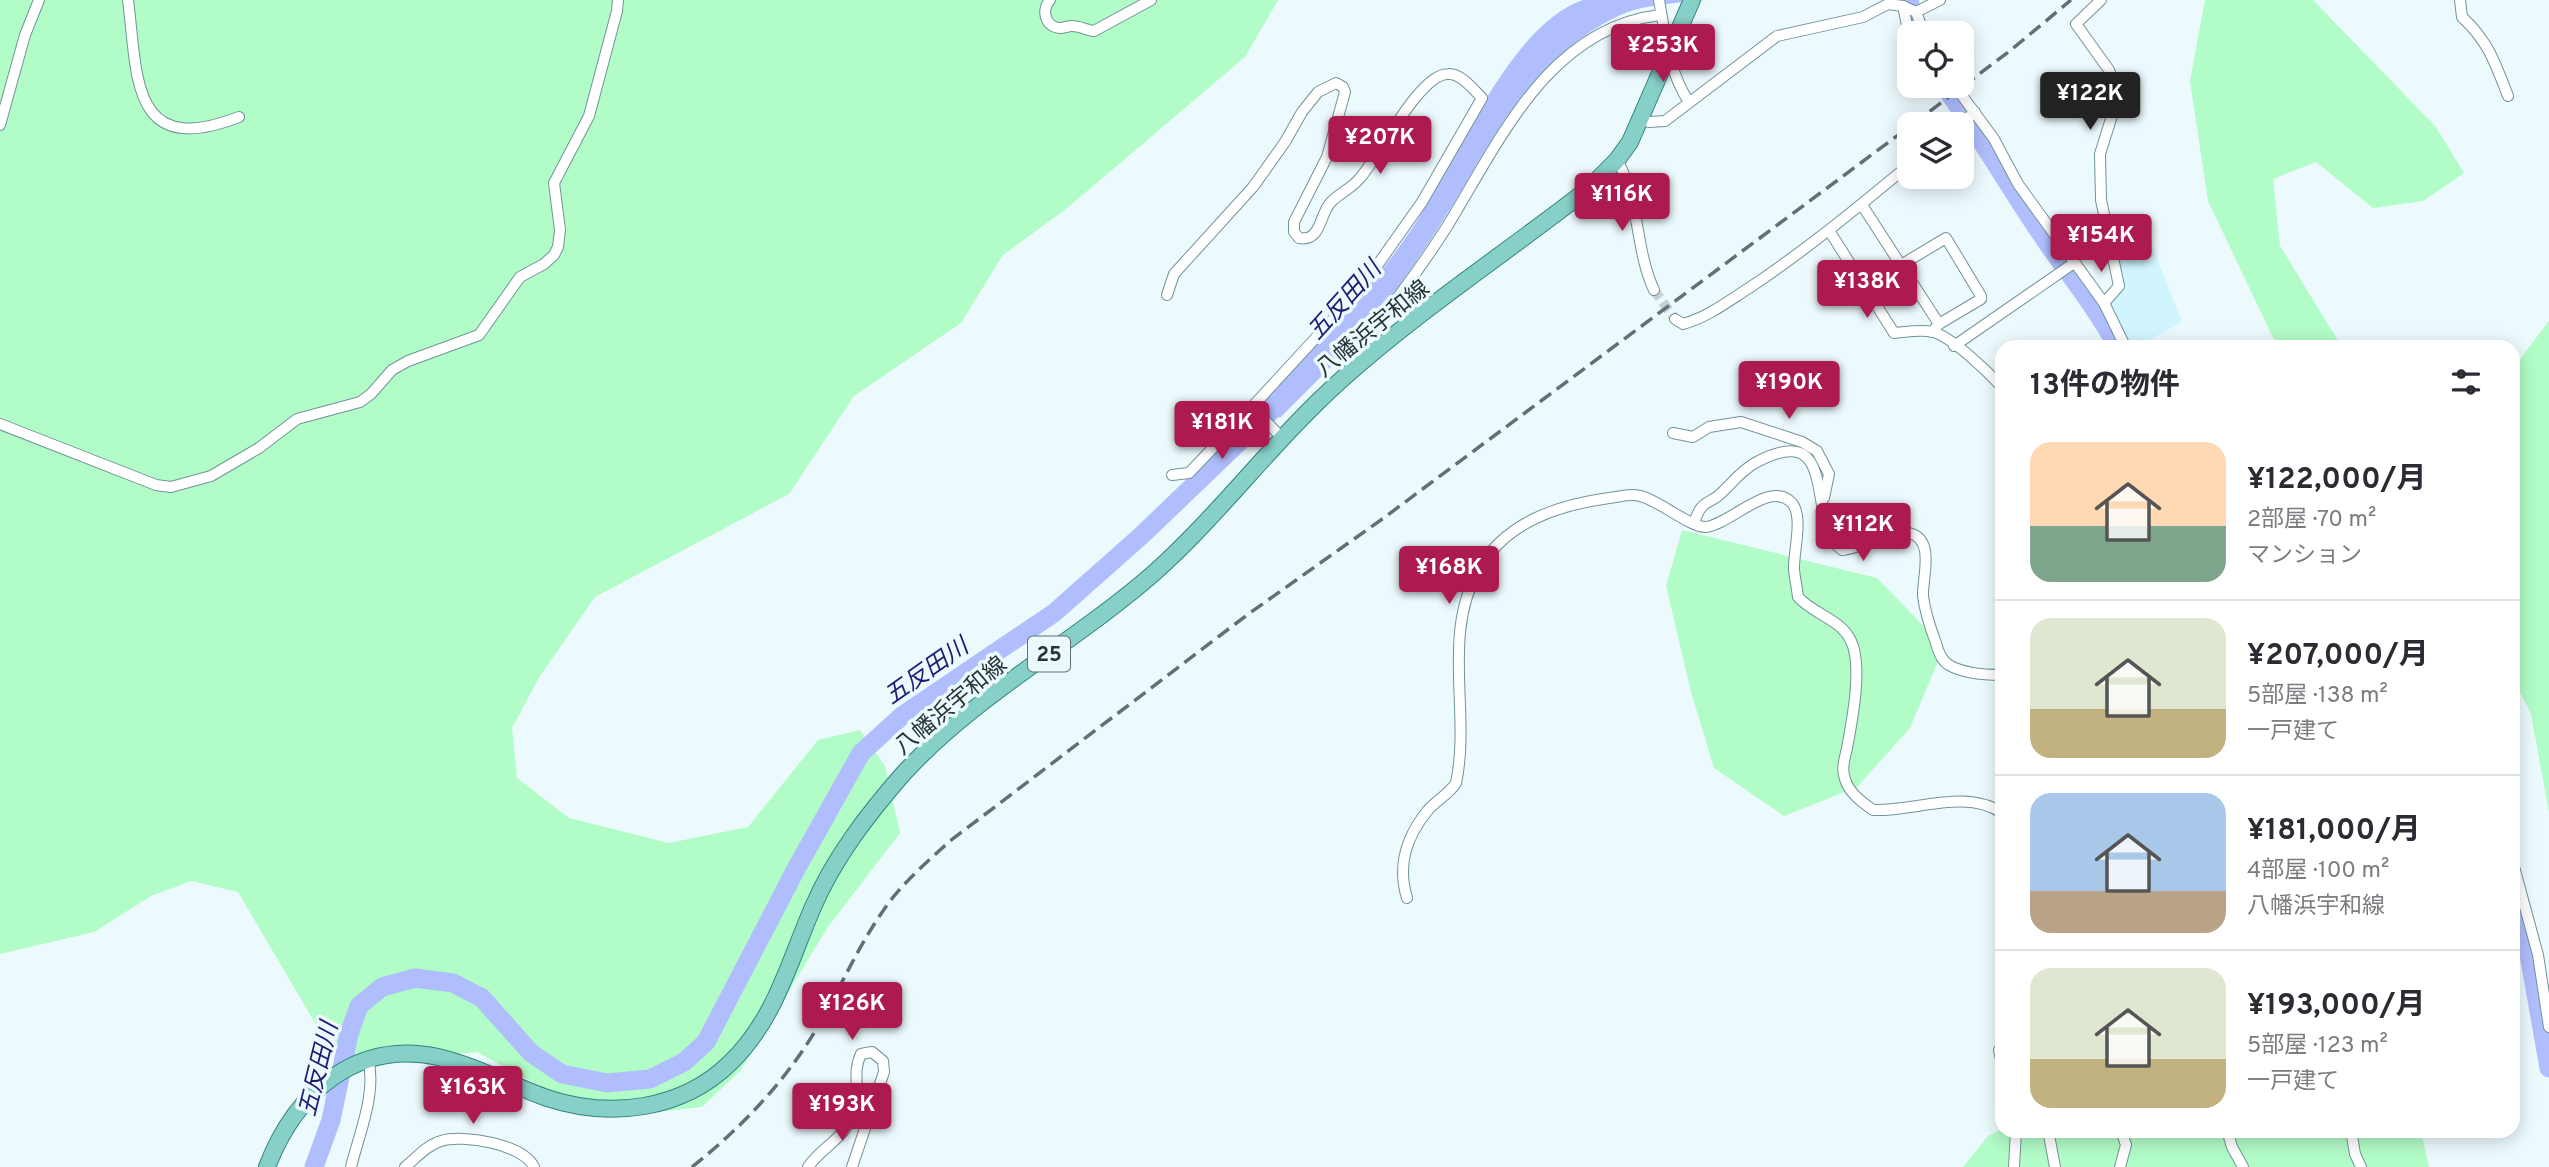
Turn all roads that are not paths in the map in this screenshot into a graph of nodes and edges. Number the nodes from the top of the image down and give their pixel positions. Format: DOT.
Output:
graph roads {
  1 [pos="39,0"];
  2 [pos="128,0"];
  3 [pos="618,0"];
  4 [pos="1050,0"];
  5 [pos="1151,0"];
  6 [pos="1940,0"];
  7 [pos="2101,0"];
  8 [pos="2460,0"];
  9 [pos="1888,2"];
  10 [pos="1690,5"];
  11 [pos="1660,8"];
  12 [pos="1910,9"];
  13 [pos="1910,21"];
  14 [pos="1917,21"];
  15 [pos="1670,51"];
  16 [pos="2508,96"];
  17 [pos="1689,102"];
  18 [pos="239,117"];
  19 [pos="1641,118"];
  20 [pos="0,125"];
  21 [pos="1974,127"];
  22 [pos="1617,160"];
  23 [pos="1897,175"];
  24 [pos="1862,205"];
  25 [pos="1830,232"];
  26 [pos="1901,265"];
  27 [pos="2069,267"];
  28 [pos="1654,290"];
  29 [pos="1167,295"];
  30 [pos="2104,303"];
  31 [pos="1675,319"];
  32 [pos="1936,328"];
  33 [pos="2122,340"];
  34 [pos="1954,346"];
  35 [pos="1380,347"];
  36 [pos="1995,380"];
  37 [pos="1254,408"];
  38 [pos="0,424"];
  39 [pos="1673,433"];
  40 [pos="1278,435"];
  41 [pos="1172,475"];
  42 [pos="1822,506"];
  43 [pos="1694,523"];
  44 [pos="1995,674"];
  45 [pos="1995,807"];
  46 [pos="2520,889"];
  47 [pos="1407,898"];
  48 [pos="2549,1027"];
  49 [pos="364,1061"];
  50 [pos="2016,1138"];
  51 [pos="2050,1138"];
  52 [pos="2124,1138"];
  53 [pos="2229,1138"];
  54 [pos="2352,1138"];
  55 [pos="267,1167"];
  56 [pos="351,1167"];
  57 [pos="405,1167"];
  58 [pos="534,1167"];
  59 [pos="808,1167"];
  60 [pos="852,1167"];
  61 [pos="2014,1167"];
  62 [pos="2055,1167"];
  63 [pos="2120,1167"];
  64 [pos="2243,1167"];
  65 [pos="2361,1167"];
  1 -- 20 [label="street"];
  2 -- 18 [label="street"];
  3 -- 38 [label="street"];
  4 -- 5 [label="street"];
  6 -- 12 [label="street"];
  7 -- 30 [label="street"];
  8 -- 16 [label="street"];
  9 -- 12 [label="street"];
  9 -- 17 [label="street"];
  10 -- 15 [label="main road, 八幡浜宇和線 / 25"];
  11 -- 15 [label="street"];
  11 -- 35 [label="street"];
  12 -- 13 [label="street"];
  12 -- 14 [label="street"];
  15 -- 17 [label="street"];
  15 -- 19 [label="main road, 八幡浜宇和線 / 25"];
  17 -- 19 [label="street"];
  19 -- 22 [label="main road, 八幡浜宇和線 / 25"];
  21 -- 27 [label="street"];
  22 -- 28 [label="street"];
  22 -- 35 [label="main road, 八幡浜宇和線 / 25"];
  23 -- 24 [label="street"];
  24 -- 25 [label="street"];
  24 -- 26 [label="street"];
  25 -- 31 [label="street"];
  25 -- 32 [label="street"];
  26 -- 32 [label="street"];
  26 -- 32 [label="street"];
  27 -- 30 [label="street"];
  27 -- 34 [label="street"];
  29 -- 37 [label="street"];
  30 -- 33 [label="street"];
  32 -- 34 [label="street"];
  34 -- 36 [label="street"];
  35 -- 40 [label="main road, 八幡浜宇和線 / 25"];
  37 -- 40 [label="street"];
  37 -- 41 [label="street"];
  39 -- 42 [label="street"];
  40 -- 49 [label="main road, 八幡浜宇和線 / 25"];
  42 -- 43 [label="street"];
  42 -- 44 [label="street"];
  43 -- 45 [label="street"];
  43 -- 47 [label="street"];
  46 -- 48 [label="street"];
  49 -- 55 [label="main road, 八幡浜宇和線 / 25"];
  49 -- 56 [label="street"];
  50 -- 61 [label="street"];
  51 -- 62 [label="street"];
  52 -- 63 [label="street"];
  53 -- 64 [label="street"];
  54 -- 65 [label="street"];
  57 -- 58 [label="street"];
  59 -- 60 [label="street"];
}
